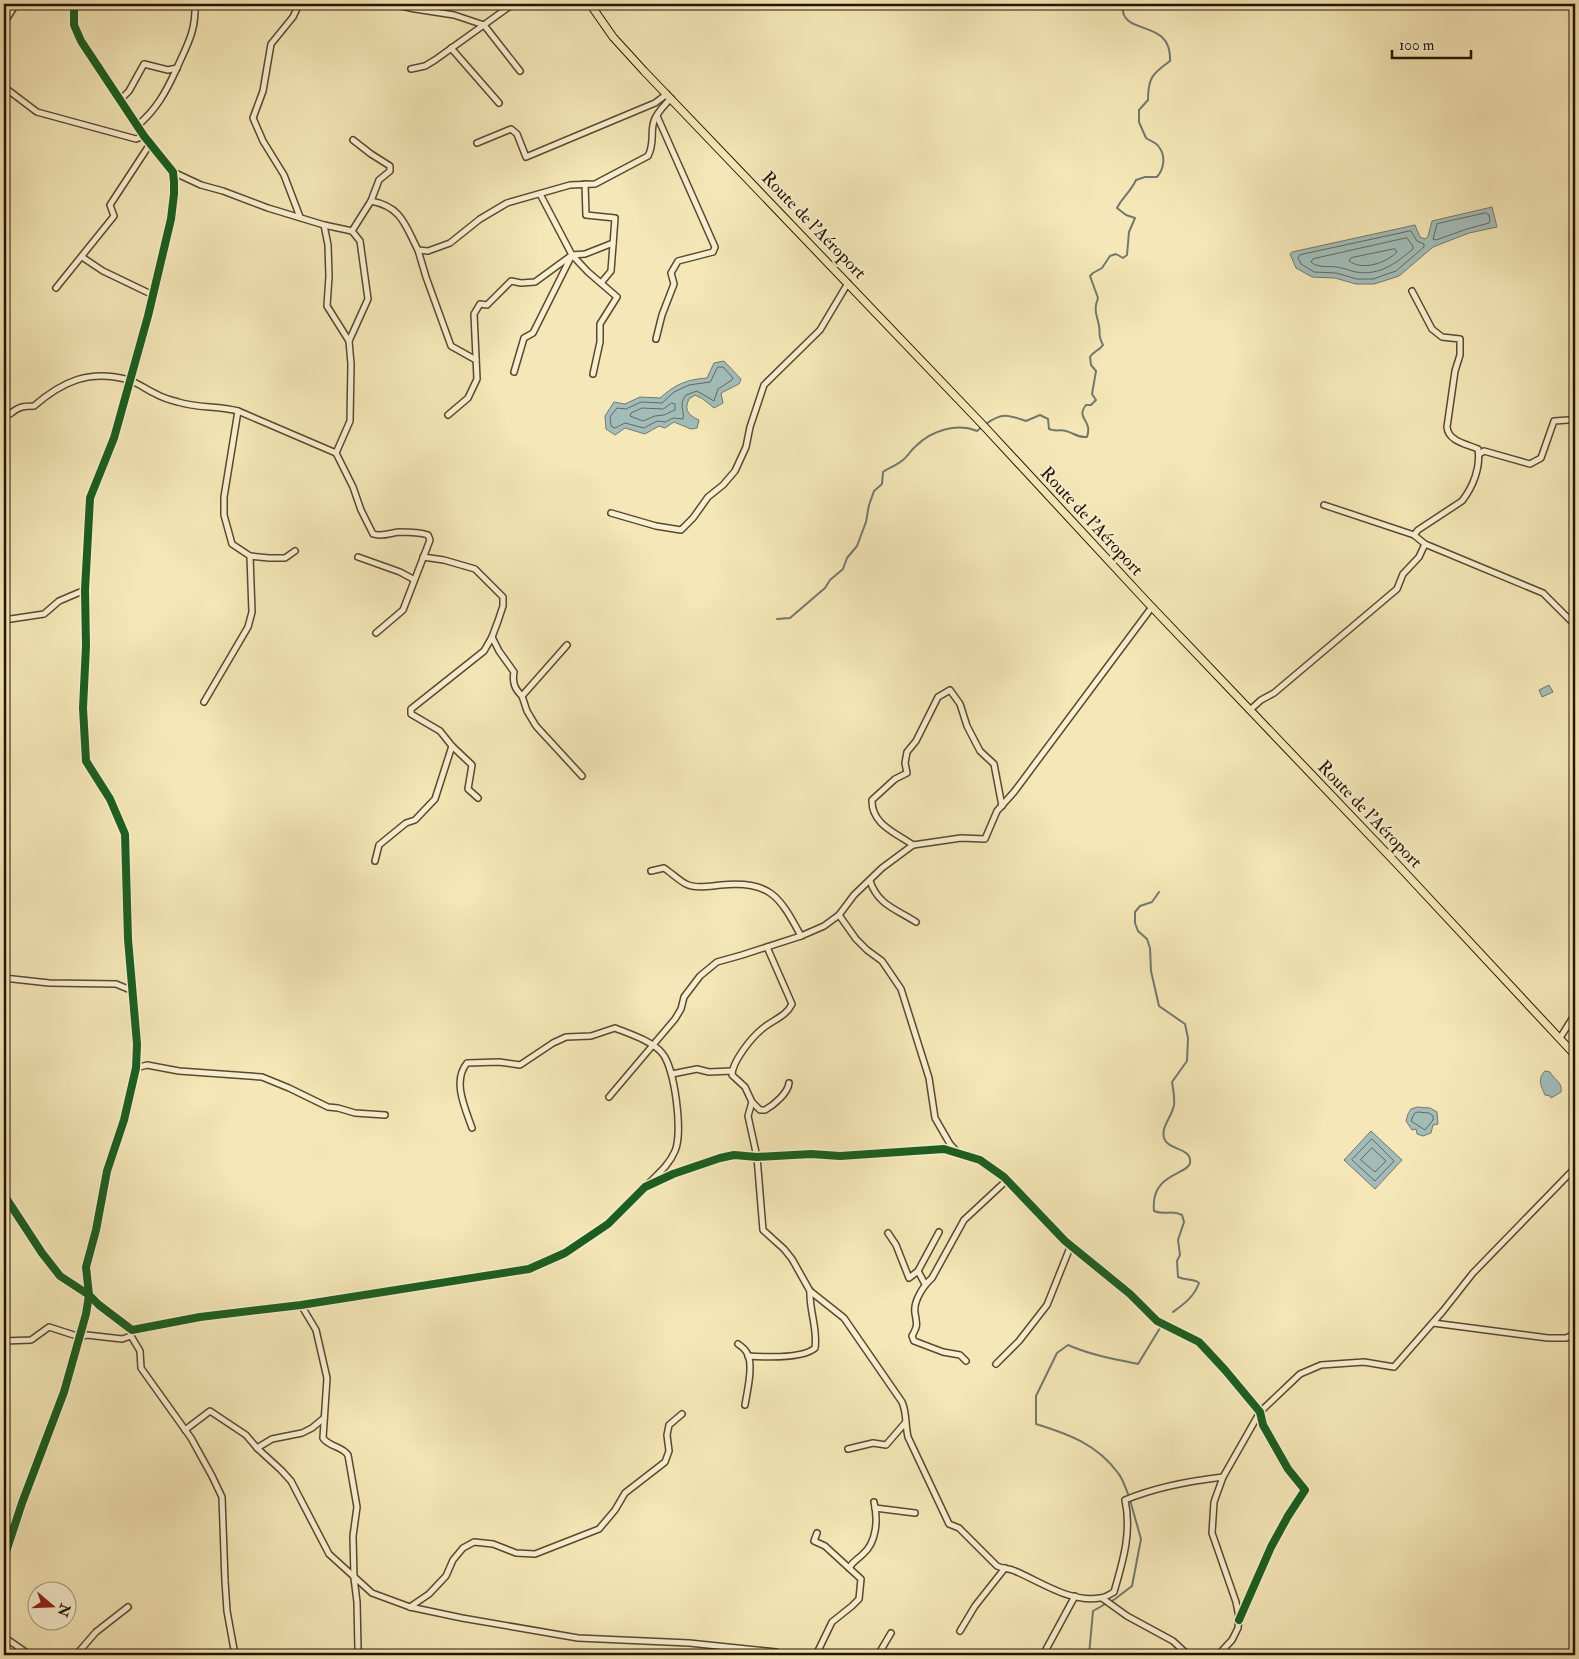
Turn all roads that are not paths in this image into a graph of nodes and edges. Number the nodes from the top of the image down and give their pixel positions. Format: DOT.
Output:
graph roads {
  1 [pos="16,4"];
  2 [pos="74,4"];
  3 [pos="196,4"];
  4 [pos="299,4"];
  5 [pos="392,4"];
  6 [pos="513,4"];
  7 [pos="590,4"];
  8 [pos="4,23"];
  9 [pos="484,25"];
  10 [pos="451,48"];
  11 [pos="177,68"];
  12 [pos="411,69"];
  13 [pos="520,71"];
  14 [pos="4,87"];
  15 [pos="669,96"];
  16 [pos="120,100"];
  17 [pos="499,103"];
  18 [pos="657,116"];
  19 [pos="138,126"];
  20 [pos="144,136"];
  21 [pos="353,140"];
  22 [pos="477,143"];
  23 [pos="150,144"];
  24 [pos="173,172"];
  25 [pos="585,184"];
  26 [pos="540,194"];
  27 [pos="371,201"];
  28 [pos="300,217"];
  29 [pos="324,225"];
  30 [pos="352,231"];
  31 [pos="614,243"];
  32 [pos="418,250"];
  33 [pos="572,255"];
  34 [pos="82,257"];
  35 [pos="600,283"];
  36 [pos="848,283"];
  37 [pos="56,288"];
  38 [pos="1412,291"];
  39 [pos="153,295"];
  40 [pos="656,339"];
  41 [pos="349,341"];
  42 [pos="476,360"];
  43 [pos="514,372"];
  44 [pos="593,374"];
  45 [pos="130,381"];
  46 [pos="4,410"];
  47 [pos="238,411"];
  48 [pos="448,415"];
  49 [pos="1568,420"];
  50 [pos="336,453"];
  51 [pos="1479,454"];
  52 [pos="1324,504"];
  53 [pos="611,514"];
  54 [pos="1414,535"];
  55 [pos="1425,544"];
  56 [pos="295,551"];
  57 [pos="250,556"];
  58 [pos="358,557"];
  59 [pos="423,557"];
  60 [pos="413,579"];
  61 [pos="85,590"];
  62 [pos="1152,607"];
  63 [pos="4,620"];
  64 [pos="1575,625"];
  65 [pos="376,633"];
  66 [pos="492,637"];
  67 [pos="567,645"];
  68 [pos="522,696"];
  69 [pos="204,702"];
  70 [pos="1253,708"];
  71 [pos="452,746"];
  72 [pos="582,776"];
  73 [pos="478,798"];
  74 [pos="1002,806"];
  75 [pos="913,845"];
  76 [pos="375,861"];
  77 [pos="651,871"];
  78 [pos="870,881"];
  79 [pos="839,915"];
  80 [pos="916,922"];
  81 [pos="801,936"];
  82 [pos="767,947"];
  83 [pos="4,978"];
  84 [pos="132,991"];
  85 [pos="1575,1014"];
  86 [pos="1560,1038"];
  87 [pos="654,1046"];
  88 [pos="1575,1055"];
  89 [pos="136,1068"];
  90 [pos="732,1071"];
  91 [pos="672,1074"];
  92 [pos="789,1083"];
  93 [pos="609,1097"];
  94 [pos="752,1102"];
  95 [pos="385,1115"];
  96 [pos="472,1128"];
  97 [pos="960,1154"];
  98 [pos="757,1157"];
  99 [pos="1575,1168"];
  100 [pos="1007,1180"];
  101 [pos="645,1187"];
  102 [pos="4,1195"];
  103 [pos="939,1232"];
  104 [pos="888,1233"];
  105 [pos="1071,1246"];
  106 [pos="918,1271"];
  107 [pos="925,1284"];
  108 [pos="810,1291"];
  109 [pos="89,1295"];
  110 [pos="302,1305"];
  111 [pos="1433,1323"];
  112 [pos="132,1333"];
  113 [pos="1575,1334"];
  114 [pos="80,1337"];
  115 [pos="4,1341"];
  116 [pos="738,1344"];
  117 [pos="748,1356"];
  118 [pos="966,1361"];
  119 [pos="996,1364"];
  120 [pos="745,1405"];
  121 [pos="1260,1412"];
  122 [pos="682,1414"];
  123 [pos="324,1418"];
  124 [pos="905,1423"];
  125 [pos="185,1430"];
  126 [pos="257,1448"];
  127 [pos="848,1450"];
  128 [pos="1223,1477"];
  129 [pos="915,1513"];
  130 [pos="817,1534"];
  131 [pos="4,1558"];
  132 [pos="849,1568"];
  133 [pos="1005,1568"];
  134 [pos="354,1578"];
  135 [pos="1074,1596"];
  136 [pos="1102,1598"];
  137 [pos="128,1607"];
  138 [pos="410,1607"];
  139 [pos="1238,1620"];
  140 [pos="960,1631"];
  141 [pos="891,1633"];
  142 [pos="4,1637"];
  143 [pos="30,1655"];
  144 [pos="76,1655"];
  145 [pos="235,1655"];
  146 [pos="361,1655"];
  147 [pos="784,1655"];
  148 [pos="816,1655"];
  149 [pos="878,1655"];
  150 [pos="1043,1655"];
  151 [pos="1188,1655"];
  152 [pos="1218,1655"];
  1 -- 8 [label="street"];
  2 -- 16 [label="street"];
  3 -- 11 [label="street"];
  4 -- 28 [label="street"];
  5 -- 9 [label="street"];
  6 -- 9 [label="street"];
  7 -- 15 [label="main road, Route de l'Aéroport"];
  9 -- 10 [label="street"];
  9 -- 13 [label="street"];
  10 -- 12 [label="street"];
  10 -- 17 [label="street"];
  11 -- 16 [label="street"];
  11 -- 19 [label="street"];
  14 -- 20 [label="street"];
  15 -- 18 [label="street"];
  15 -- 22 [label="street"];
  15 -- 36 [label="main road, Route de l'Aéroport"];
  16 -- 19 [label="street"];
  18 -- 25 [label="street"];
  18 -- 40 [label="street"];
  19 -- 20 [label="street"];
  20 -- 23 [label="street"];
  21 -- 27 [label="street"];
  23 -- 24 [label="street"];
  23 -- 34 [label="street"];
  24 -- 28 [label="street"];
  24 -- 39 [label="street"];
  25 -- 26 [label="street"];
  25 -- 31 [label="street"];
  26 -- 32 [label="street"];
  26 -- 33 [label="street"];
  27 -- 30 [label="street"];
  27 -- 32 [label="street"];
  28 -- 29 [label="street"];
  29 -- 30 [label="street"];
  29 -- 41 [label="street"];
  30 -- 41 [label="street"];
  31 -- 33 [label="street"];
  31 -- 35 [label="street"];
  32 -- 42 [label="street"];
  33 -- 35 [label="street"];
  33 -- 42 [label="street"];
  33 -- 43 [label="street"];
  34 -- 37 [label="street"];
  34 -- 39 [label="street"];
  35 -- 44 [label="street"];
  36 -- 53 [label="street"];
  36 -- 62 [label="main road, Route de l'Aéroport"];
  38 -- 51 [label="street"];
  39 -- 45 [label="street"];
  41 -- 50 [label="street"];
  42 -- 48 [label="street"];
  45 -- 46 [label="street"];
  45 -- 47 [label="street"];
  45 -- 61 [label="street"];
  47 -- 50 [label="street"];
  47 -- 57 [label="street"];
  49 -- 51 [label="street"];
  50 -- 59 [label="street"];
  51 -- 54 [label="street"];
  52 -- 54 [label="street"];
  54 -- 55 [label="street"];
  55 -- 64 [label="street"];
  55 -- 70 [label="street"];
  56 -- 57 [label="street"];
  57 -- 69 [label="street"];
  58 -- 60 [label="street"];
  59 -- 60 [label="street"];
  59 -- 66 [label="street"];
  60 -- 65 [label="street"];
  61 -- 63 [label="street"];
  61 -- 84 [label="street"];
  62 -- 70 [label="main road, Route de l'Aéroport"];
  62 -- 74 [label="street"];
  66 -- 68 [label="street"];
  66 -- 71 [label="street"];
  67 -- 68 [label="street"];
  68 -- 72 [label="street"];
  70 -- 86 [label="main road, Route de l'Aéroport"];
  71 -- 73 [label="street"];
  71 -- 76 [label="street"];
  74 -- 75 [label="street"];
  74 -- 75 [label="street"];
  75 -- 78 [label="street"];
  77 -- 81 [label="street"];
  78 -- 79 [label="street"];
  78 -- 80 [label="street"];
  79 -- 81 [label="street"];
  79 -- 97 [label="street"];
  81 -- 82 [label="street"];
  82 -- 87 [label="street"];
  82 -- 90 [label="street"];
  83 -- 84 [label="street"];
  84 -- 89 [label="street"];
  85 -- 86 [label="street"];
  86 -- 88 [label="main road, Route de l'Aéroport"];
  87 -- 91 [label="street"];
  87 -- 93 [label="street"];
  87 -- 96 [label="street"];
  89 -- 95 [label="street"];
  89 -- 109 [label="street"];
  90 -- 91 [label="street"];
  90 -- 94 [label="street"];
  91 -- 101 [label="street"];
  92 -- 94 [label="street"];
  94 -- 98 [label="street"];
  97 -- 98 [label="street"];
  97 -- 100 [label="street"];
  98 -- 101 [label="street"];
  98 -- 108 [label="street"];
  99 -- 111 [label="street"];
  100 -- 105 [label="street"];
  100 -- 107 [label="street"];
  101 -- 110 [label="street"];
  102 -- 109 [label="street"];
  103 -- 106 [label="street"];
  104 -- 106 [label="street"];
  105 -- 119 [label="street"];
  105 -- 121 [label="street"];
  106 -- 107 [label="street"];
  107 -- 118 [label="street"];
  108 -- 117 [label="street"];
  108 -- 124 [label="street"];
  109 -- 112 [label="street"];
  109 -- 114 [label="street"];
  110 -- 112 [label="street"];
  110 -- 123 [label="street"];
  111 -- 113 [label="street"];
  111 -- 121 [label="street"];
  112 -- 114 [label="street"];
  112 -- 125 [label="street"];
  114 -- 115 [label="street"];
  114 -- 131 [label="street"];
  116 -- 117 [label="street"];
  117 -- 120 [label="street"];
  121 -- 128 [label="street"];
  121 -- 139 [label="street"];
  122 -- 138 [label="street"];
  123 -- 126 [label="street"];
  123 -- 134 [label="street"];
  124 -- 127 [label="street"];
  124 -- 133 [label="street"];
  125 -- 126 [label="street"];
  125 -- 145 [label="street"];
  126 -- 134 [label="street"];
  128 -- 136 [label="street"];
  128 -- 139 [label="street"];
  129 -- 132 [label="street"];
  130 -- 132 [label="street"];
  132 -- 148 [label="street"];
  133 -- 135 [label="street"];
  133 -- 140 [label="street"];
  134 -- 138 [label="street"];
  134 -- 146 [label="street"];
  135 -- 136 [label="street"];
  135 -- 150 [label="street"];
  136 -- 151 [label="street"];
  137 -- 144 [label="street"];
  138 -- 147 [label="street"];
  139 -- 152 [label="street"];
  141 -- 149 [label="street"];
  142 -- 143 [label="street"];
}
